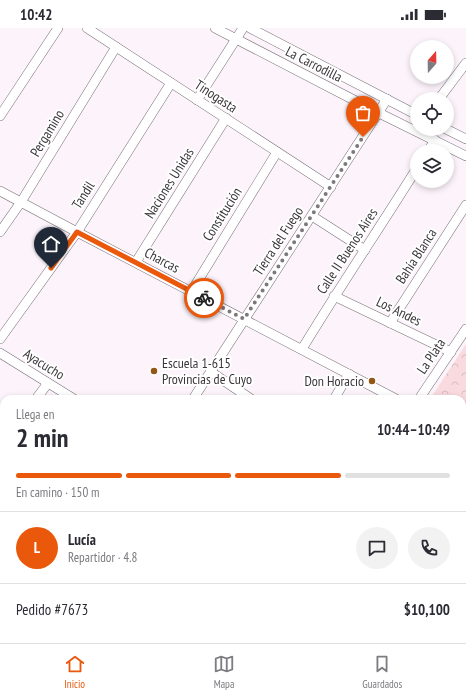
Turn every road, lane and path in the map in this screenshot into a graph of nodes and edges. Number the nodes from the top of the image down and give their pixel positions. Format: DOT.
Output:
graph roads {
  1 [pos="58,28"];
  2 [pos="87,28"];
  3 [pos="215,28"];
  4 [pos="243,28"];
  5 [pos="250,28"];
  6 [pos="237,40"];
  7 [pos="116,47"];
  8 [pos="466,63"];
  9 [pos="171,83"];
  10 [pos="444,92"];
  11 [pos="387,99"];
  12 [pos="197,100"];
  13 [pos="410,111"];
  14 [pos="379,112"];
  15 [pos="0,116"];
  16 [pos="226,118"];
  17 [pos="454,133"];
  18 [pos="466,139"];
  19 [pos="435,140"];
  20 [pos="432,144"];
  21 [pos="277,152"];
  22 [pos="466,156"];
  23 [pos="410,179"];
  24 [pos="331,187"];
  25 [pos="0,191"];
  26 [pos="22,202"];
  27 [pos="466,205"];
  28 [pos="312,216"];
  29 [pos="0,232"];
  30 [pos="77,232"];
  31 [pos="365,250"];
  32 [pos="136,262"];
  33 [pos="191,292"];
  34 [pos="334,296"];
  35 [pos="244,319"];
  36 [pos="390,323"];
  37 [pos="466,329"];
  38 [pos="0,339"];
  39 [pos="302,349"];
  40 [pos="451,352"];
  41 [pos="0,353"];
  42 [pos="211,372"];
  43 [pos="349,374"];
  44 [pos="48,382"];
  45 [pos="39,395"];
  46 [pos="68,395"];
  47 [pos="196,395"];
  48 [pos="245,395"];
  49 [pos="336,395"];
  50 [pos="388,395"];
  51 [pos="422,395"];
  1 -- 15 [label="street"];
  2 -- 7 [label="street, Tinogasta"];
  3 -- 6 [label="street, La Carrodilla"];
  4 -- 6 [label="street"];
  5 -- 11 [label="street, La Carrodilla"];
  6 -- 12 [label="street"];
  6 -- 14 [label="street, La Carrodilla"];
  7 -- 9 [label="street, Tinogasta"];
  7 -- 26 [label="street, Pergamino"];
  8 -- 10 [label="street"];
  9 -- 12 [label="street, Tinogasta"];
  9 -- 30 [label="street, Tandil"];
  11 -- 13 [label="street, La Carrodilla"];
  11 -- 14 [label="street, Tierra del Fuego"];
  12 -- 16 [label="street, Tinogasta"];
  14 -- 19 [label="street, La Carrodilla"];
  14 -- 24 [label="street, Tierra del Fuego"];
  16 -- 21 [label="street, Tinogasta"];
  16 -- 32 [label="street, Naciones Unidas"];
  17 -- 18 [label="street"];
  19 -- 20 [label="street"];
  19 -- 22 [label="street, La Carrodilla"];
  21 -- 24 [label="street, Tinogasta"];
  21 -- 33 [label="street, Constitución"];
  23 -- 31 [label="street, Calle II Buenos Aires"];
  24 -- 28 [label="street, Tierra del Fuego"];
  25 -- 26 [label="street, Charcas"];
  26 -- 29 [label="street, Pergamino"];
  26 -- 30 [label="street, Charcas"];
  27 -- 36 [label="street, Bahía Blanca"];
  28 -- 31 [label="street"];
  28 -- 35 [label="street, Tierra del Fuego"];
  30 -- 32 [label="street, Charcas"];
  30 -- 38 [label="street, Tandil"];
  31 -- 34 [label="street, Calle II Buenos Aires"];
  32 -- 33 [label="street, Charcas"];
  33 -- 35 [label="street, Charcas"];
  34 -- 36 [label="street, Los Andes"];
  34 -- 39 [label="street, Calle II Buenos Aires"];
  35 -- 39 [label="street, Charcas"];
  35 -- 42 [label="street, Tierra del Fuego"];
  36 -- 40 [label="street, Los Andes"];
  37 -- 40 [label="street, La Plata"];
  39 -- 43 [label="street, Charcas"];
  40 -- 51 [label="street, La Plata"];
  41 -- 44 [label="street, Ayacucho"];
  42 -- 47 [label="street, Tierra del Fuego"];
  42 -- 48 [label="street"];
  43 -- 49 [label="street"];
  43 -- 50 [label="street, Charcas"];
  44 -- 45 [label="street"];
  44 -- 46 [label="street, Ayacucho"];
}
